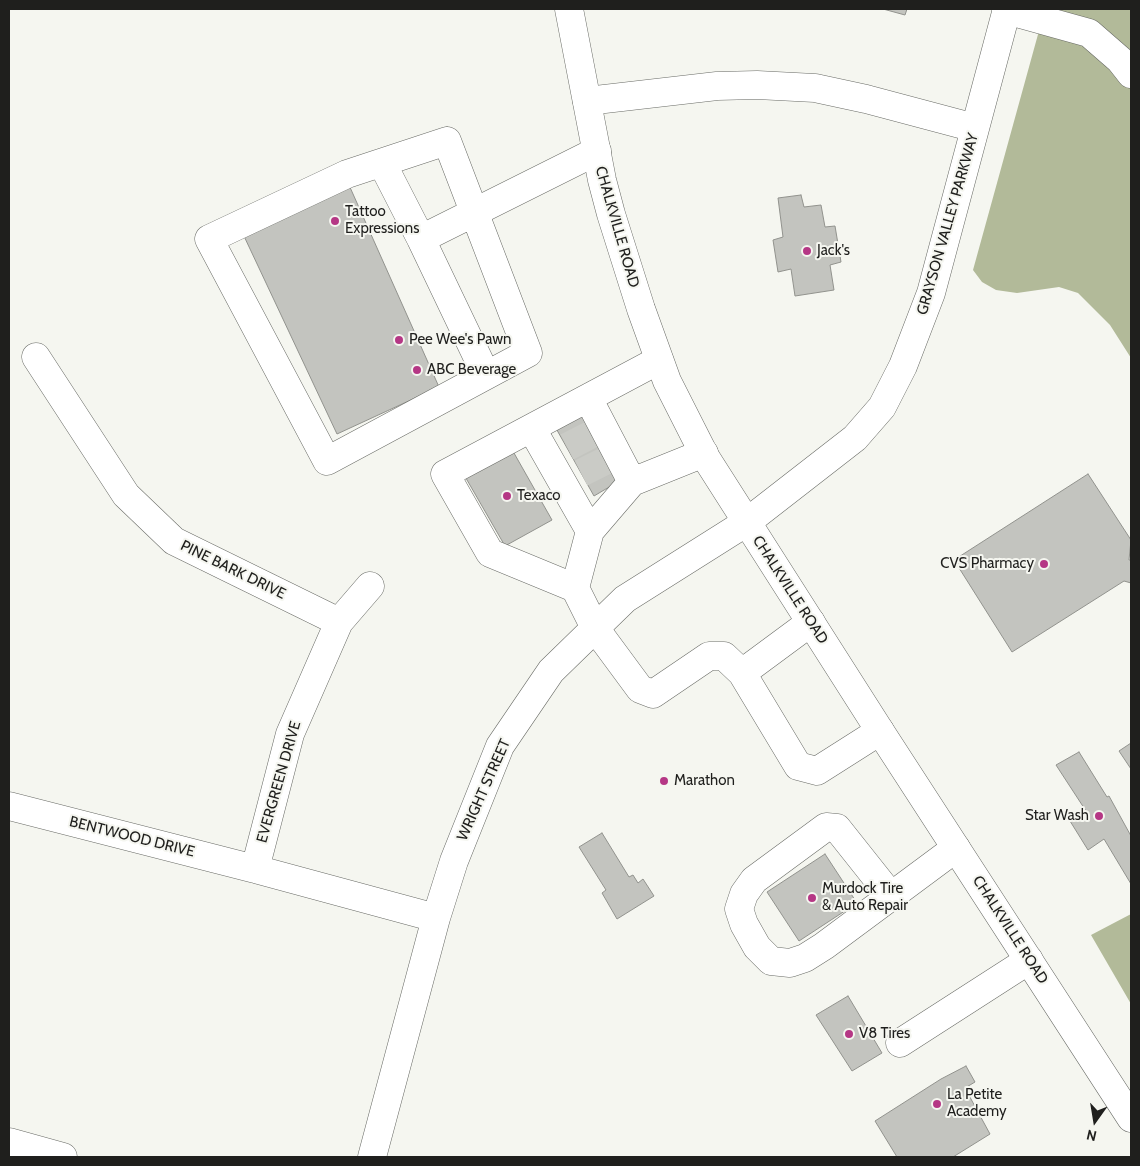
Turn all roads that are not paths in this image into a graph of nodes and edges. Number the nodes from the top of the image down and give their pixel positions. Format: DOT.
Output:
graph roads {
  1 [pos="569,9"];
  2 [pos="1006,9"];
  3 [pos="1131,74"];
  4 [pos="587,101"];
  5 [pos="975,128"];
  6 [pos="597,151"];
  7 [pos="382,163"];
  8 [pos="474,212"];
  9 [pos="421,238"];
  10 [pos="36,357"];
  11 [pos="659,360"];
  12 [pos="486,375"];
  13 [pos="588,398"];
  14 [pos="532,429"];
  15 [pos="704,453"];
  16 [pos="632,482"];
  17 [pos="747,522"];
  18 [pos="590,530"];
  19 [pos="370,586"];
  20 [pos="575,588"];
  21 [pos="339,622"];
  22 [pos="811,622"];
  23 [pos="595,628"];
  24 [pos="742,673"];
  25 [pos="880,730"];
  26 [pos="9,806"];
  27 [pos="956,848"];
  28 [pos="255,869"];
  29 [pos="891,896"];
  30 [pos="436,918"];
  31 [pos="1029,960"];
  32 [pos="900,1043"];
  33 [pos="1131,1118"];
  34 [pos="9,1142"];
  35 [pos="64,1157"];
  36 [pos="372,1157"];
  1 -- 4 [label="street, CHALKVILLE ROAD"];
  2 -- 3 [label="street"];
  2 -- 5 [label="street, GRAYSON VALLEY PARKWAY"];
  4 -- 5 [label="street"];
  4 -- 6 [label="street, CHALKVILLE ROAD"];
  5 -- 17 [label="street, GRAYSON VALLEY PARKWAY"];
  6 -- 8 [label="street"];
  6 -- 11 [label="street, CHALKVILLE ROAD"];
  7 -- 8 [label="street"];
  7 -- 9 [label="street"];
  7 -- 12 [label="street"];
  8 -- 9 [label="street"];
  8 -- 12 [label="street"];
  9 -- 12 [label="street"];
  10 -- 21 [label="street, PINE BARK DRIVE"];
  11 -- 13 [label="street"];
  11 -- 15 [label="street, CHALKVILLE ROAD"];
  13 -- 14 [label="street"];
  13 -- 16 [label="street"];
  14 -- 18 [label="street"];
  14 -- 20 [label="street"];
  15 -- 16 [label="street"];
  15 -- 17 [label="street, CHALKVILLE ROAD"];
  16 -- 18 [label="street"];
  17 -- 22 [label="street, CHALKVILLE ROAD"];
  17 -- 23 [label="street, WRIGHT STREET"];
  18 -- 20 [label="street"];
  19 -- 21 [label="street, EVERGREEN DRIVE"];
  20 -- 23 [label="street"];
  21 -- 28 [label="street, EVERGREEN DRIVE"];
  22 -- 24 [label="street"];
  22 -- 25 [label="street, CHALKVILLE ROAD"];
  23 -- 24 [label="street"];
  23 -- 30 [label="street, WRIGHT STREET"];
  24 -- 25 [label="street"];
  25 -- 27 [label="street, CHALKVILLE ROAD"];
  26 -- 28 [label="street, BENTWOOD DRIVE"];
  27 -- 29 [label="street"];
  27 -- 31 [label="street, CHALKVILLE ROAD"];
  28 -- 30 [label="street"];
  29 -- 29 [label="street"];
  30 -- 36 [label="street, WRIGHT STREET"];
  31 -- 32 [label="street"];
  31 -- 33 [label="street, CHALKVILLE ROAD"];
  34 -- 35 [label="street"];
}
